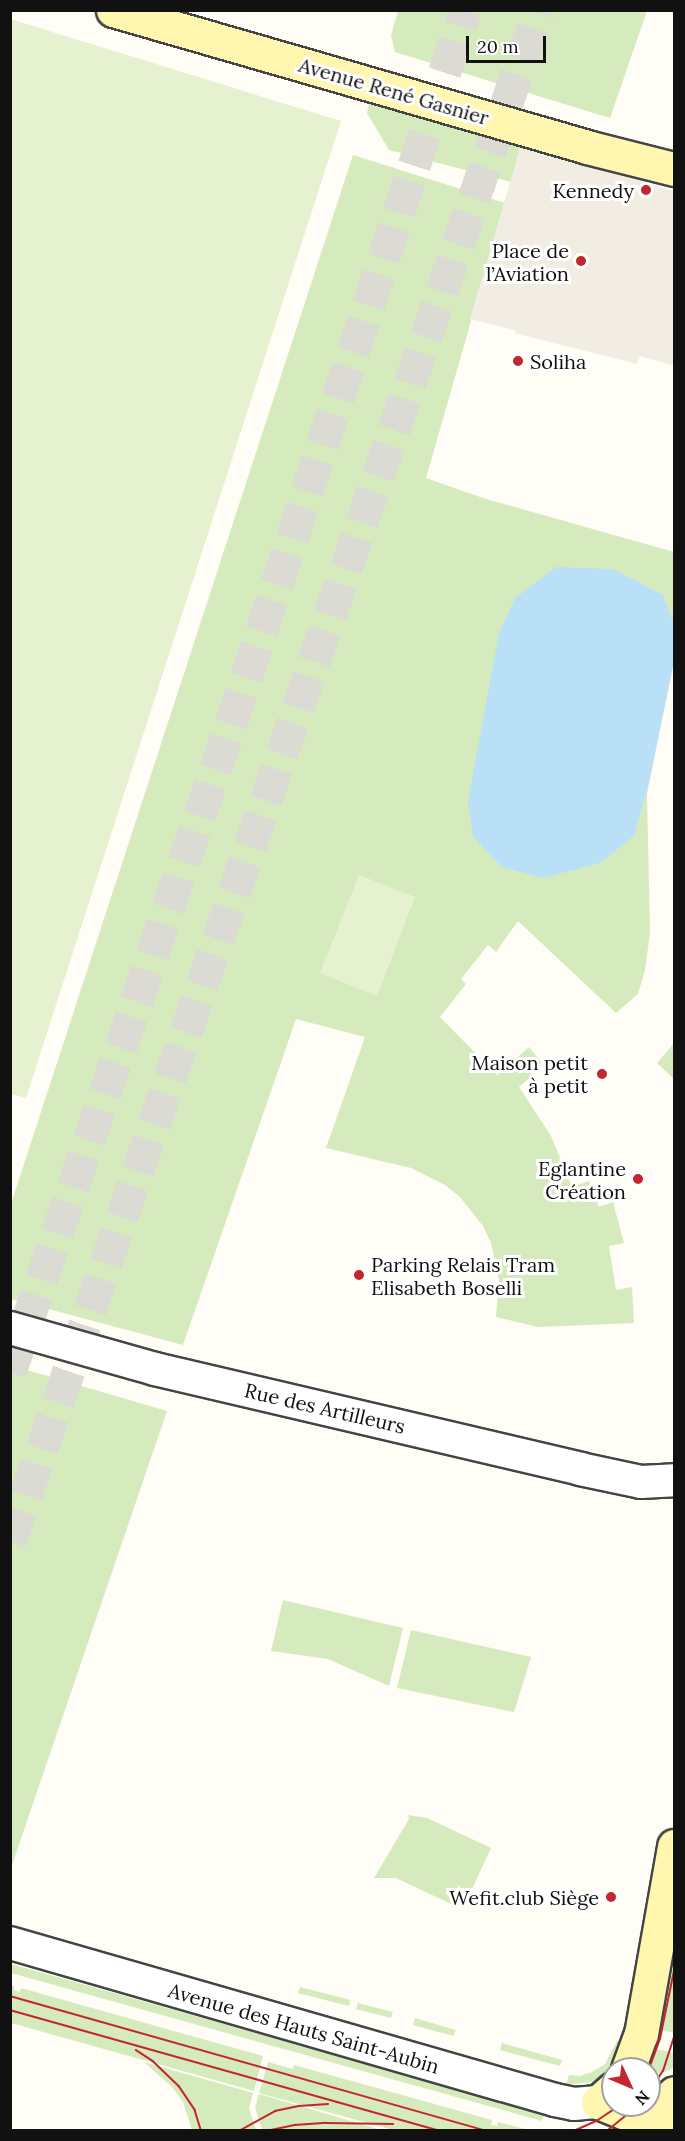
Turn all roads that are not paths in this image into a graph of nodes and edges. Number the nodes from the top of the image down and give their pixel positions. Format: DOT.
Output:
graph roads {
  1 [pos="113,10"];
  2 [pos="675,169"];
  3 [pos="10,1328"];
  4 [pos="675,1480"];
  5 [pos="641,1482"];
  6 [pos="675,1503"];
  7 [pos="675,1846"];
  8 [pos="10,1942"];
  9 [pos="632,2057"];
  10 [pos="675,2093"];
  11 [pos="601,2097"];
  12 [pos="636,2117"];
  13 [pos="653,2129"];
  1 -- 2 [label="main road, Avenue René Gasnier"];
  3 -- 5 [label="street, Rue des Artilleurs"];
  4 -- 5 [label="street, Rue des Artilleurs"];
  5 -- 6 [label="street, Rue des Artilleurs"];
  7 -- 9 [label="main road"];
  8 -- 11 [label="street, Avenue des Hauts Saint-Aubin"];
  10 -- 13 [label="main road"];
  12 -- 13 [label="main road"];
}
